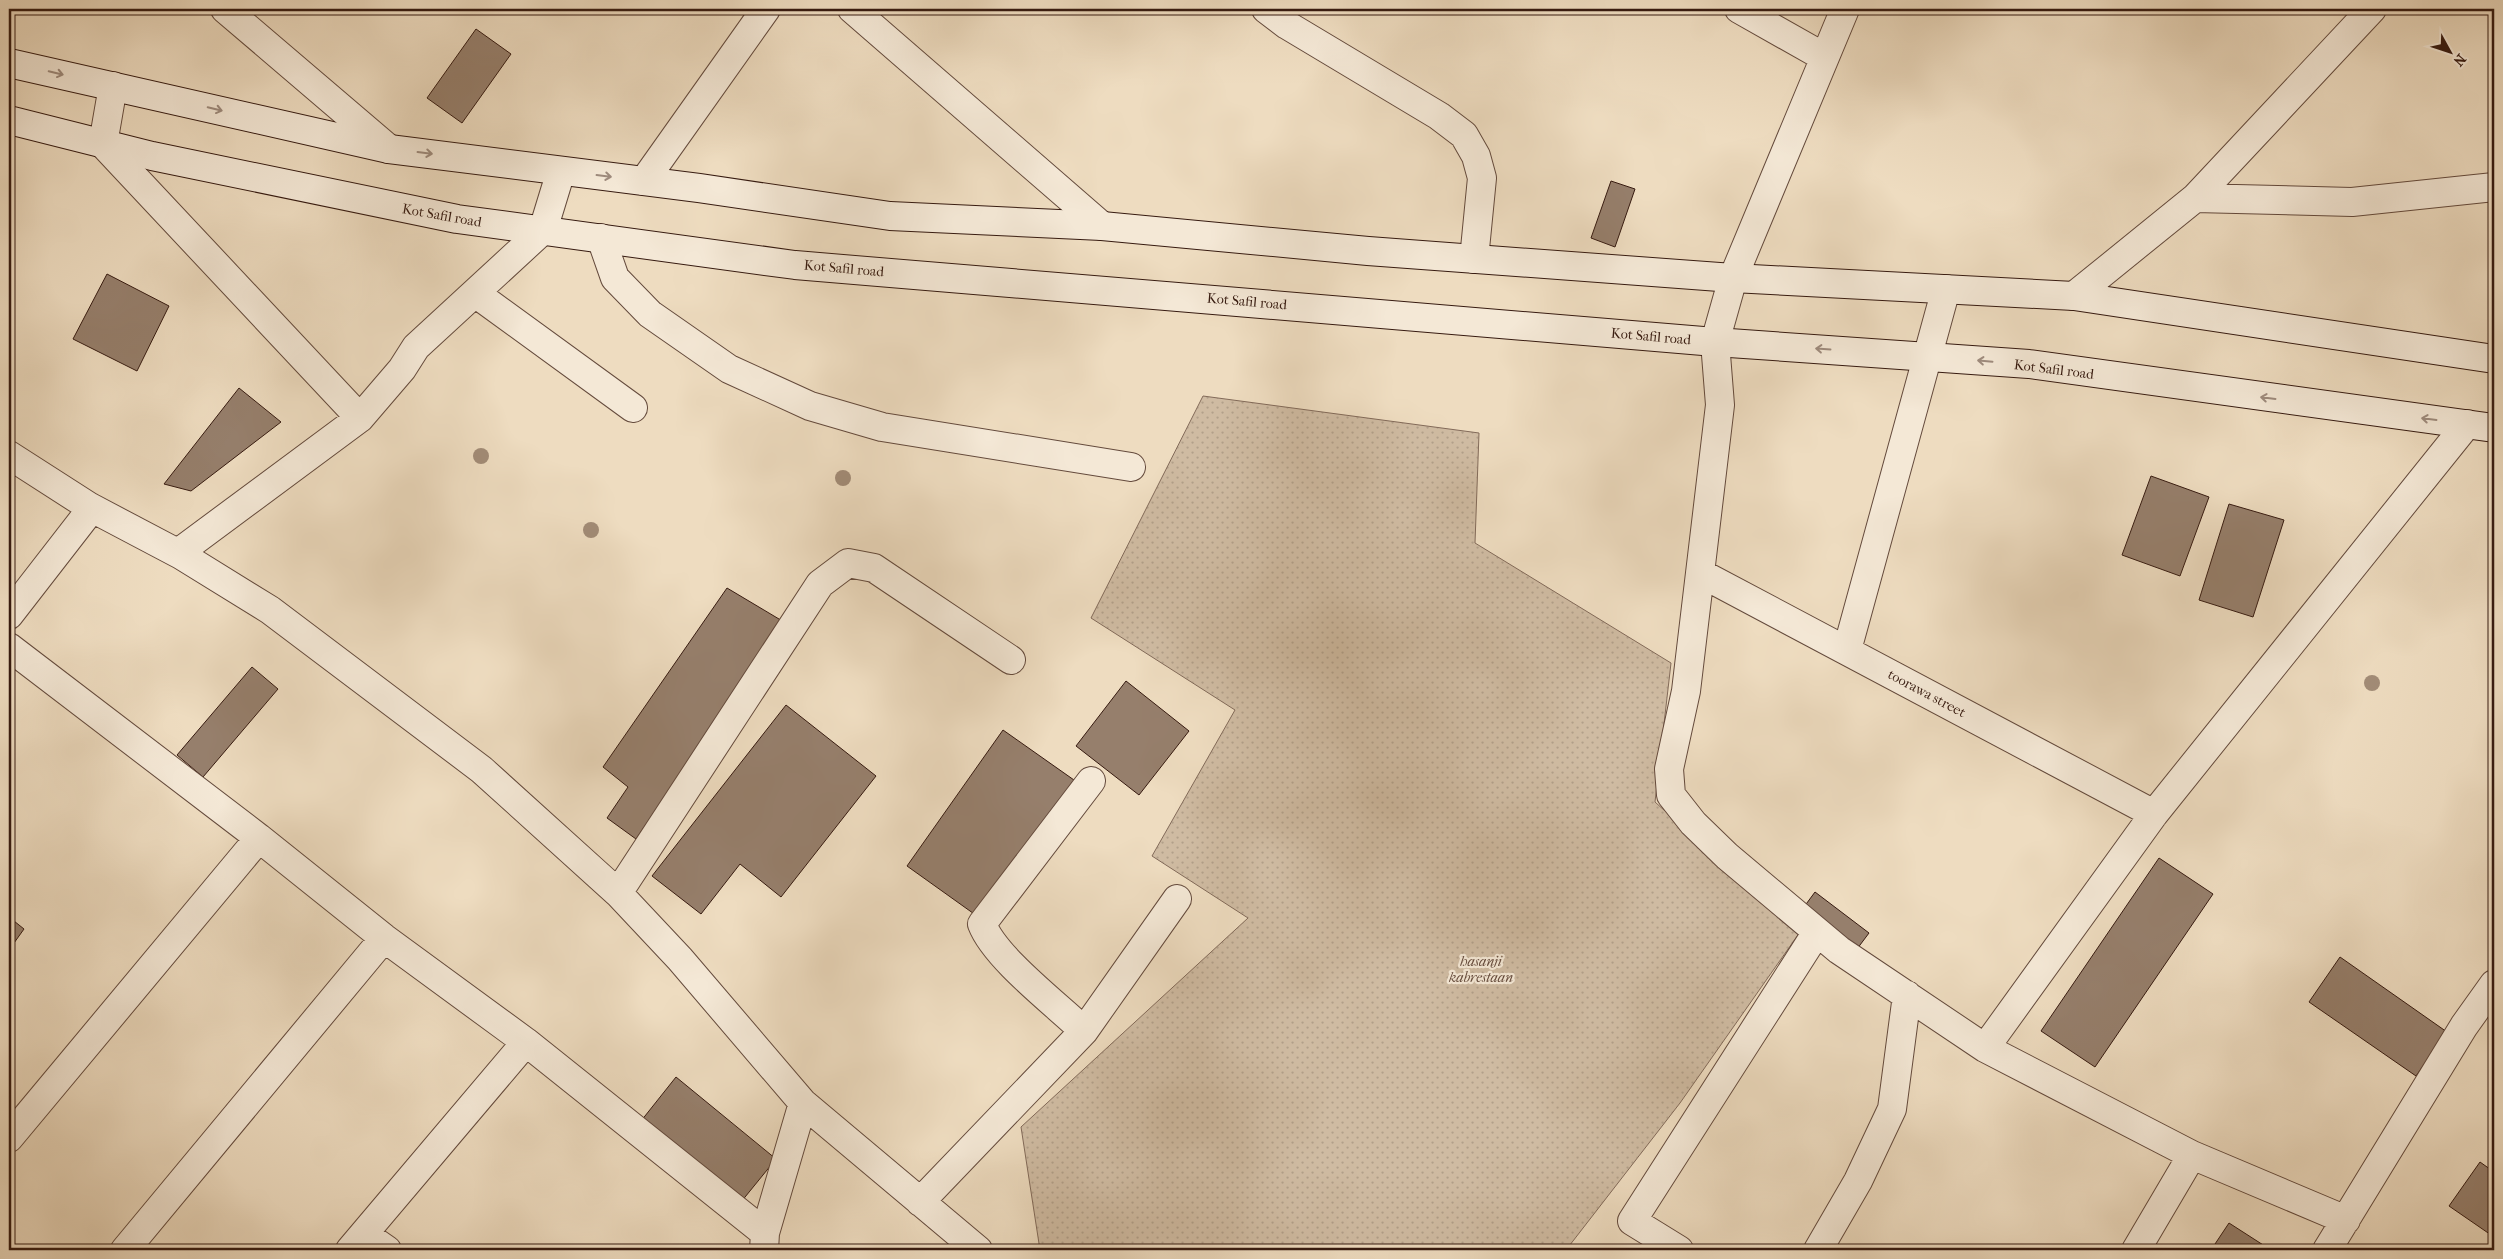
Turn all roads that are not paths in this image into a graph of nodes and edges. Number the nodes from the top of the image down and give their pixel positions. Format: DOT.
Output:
graph roads {
  1 [pos="224,9"];
  2 [pos="766,9"];
  3 [pos="852,9"];
  4 [pos="1266,9"];
  5 [pos="1739,9"];
  6 [pos="1845,9"];
  7 [pos="2372,9"];
  8 [pos="1824,57"];
  9 [pos="9,63"];
  10 [pos="113,86"];
  11 [pos="9,120"];
  12 [pos="102,144"];
  13 [pos="389,148"];
  14 [pos="561,170"];
  15 [pos="644,181"];
  16 [pos="2494,187"];
  17 [pos="2195,198"];
  18 [pos="1102,226"];
  19 [pos="543,230"];
  20 [pos="601,238"];
  21 [pos="1474,258"];
  22 [pos="1733,278"];
  23 [pos="1946,289"];
  24 [pos="475,293"];
  25 [pos="2074,296"];
  26 [pos="1715,342"];
  27 [pos="1926,355"];
  28 [pos="2494,359"];
  29 [pos="633,408"];
  30 [pos="360,418"];
  31 [pos="2468,424"];
  32 [pos="2494,428"];
  33 [pos="9,455"];
  34 [pos="1131,467"];
  35 [pos="92,508"];
  36 [pos="178,553"];
  37 [pos="1700,573"];
  38 [pos="9,615"];
  39 [pos="9,647"];
  40 [pos="1847,650"];
  41 [pos="1011,660"];
  42 [pos="1091,781"];
  43 [pos="2154,814"];
  44 [pos="259,838"];
  45 [pos="618,893"];
  46 [pos="1177,899"];
  47 [pos="1817,932"];
  48 [pos="384,938"];
  49 [pos="2494,984"];
  50 [pos="1907,995"];
  51 [pos="1084,1031"];
  52 [pos="526,1042"];
  53 [pos="1985,1048"];
  54 [pos="803,1103"];
  55 [pos="9,1138"];
  56 [pos="2192,1155"];
  57 [pos="920,1202"];
  58 [pos="2346,1220"];
  59 [pos="357,1242"];
  60 [pos="764,1242"];
  61 [pos="125,1250"];
  62 [pos="387,1250"];
  63 [pos="978,1250"];
  64 [pos="1679,1250"];
  65 [pos="1818,1250"];
  66 [pos="2136,1250"];
  67 [pos="2328,1250"];
  1 -- 13 [label="street"];
  2 -- 15 [label="street"];
  3 -- 18 [label="street"];
  4 -- 21 [label="street"];
  5 -- 8 [label="street"];
  6 -- 8 [label="street"];
  7 -- 17 [label="street"];
  8 -- 22 [label="street"];
  9 -- 10 [label="street, one-way"];
  10 -- 12 [label="street"];
  10 -- 13 [label="street, one-way"];
  11 -- 12 [label="street, Kot Safil road"];
  12 -- 19 [label="street, Kot Safil road"];
  12 -- 30 [label="street"];
  13 -- 14 [label="street, one-way"];
  14 -- 15 [label="street, one-way"];
  14 -- 19 [label="street"];
  15 -- 18 [label="street"];
  16 -- 17 [label="street"];
  17 -- 25 [label="street"];
  18 -- 21 [label="street"];
  19 -- 20 [label="street, Kot Safil road"];
  19 -- 24 [label="street"];
  20 -- 26 [label="street, Kot Safil road"];
  20 -- 34 [label="street"];
  21 -- 22 [label="street"];
  22 -- 23 [label="street"];
  22 -- 26 [label="street"];
  23 -- 25 [label="street"];
  23 -- 27 [label="street"];
  24 -- 29 [label="street"];
  24 -- 30 [label="street"];
  25 -- 28 [label="street"];
  27 -- 26 [label="street, Kot Safil road, one-way"];
  26 -- 37 [label="street"];
  31 -- 27 [label="street, Kot Safil road, one-way"];
  27 -- 40 [label="street"];
  30 -- 36 [label="street"];
  31 -- 32 [label="street, Kot Safil road"];
  31 -- 43 [label="street"];
  33 -- 35 [label="street"];
  35 -- 36 [label="street"];
  35 -- 38 [label="street"];
  36 -- 45 [label="street"];
  37 -- 40 [label="street, toorawa street"];
  37 -- 47 [label="street"];
  39 -- 44 [label="street"];
  40 -- 43 [label="street, toorawa street"];
  41 -- 45 [label="street"];
  42 -- 51 [label="street"];
  43 -- 53 [label="street"];
  44 -- 48 [label="street"];
  44 -- 55 [label="street"];
  45 -- 54 [label="street"];
  46 -- 51 [label="street"];
  47 -- 50 [label="street"];
  47 -- 64 [label="street"];
  48 -- 52 [label="street"];
  48 -- 61 [label="street"];
  49 -- 58 [label="street"];
  50 -- 53 [label="street"];
  50 -- 65 [label="street"];
  51 -- 57 [label="street"];
  52 -- 59 [label="street"];
  52 -- 60 [label="street"];
  53 -- 56 [label="street"];
  54 -- 57 [label="street"];
  54 -- 60 [label="street"];
  56 -- 58 [label="street"];
  56 -- 66 [label="street"];
  57 -- 63 [label="street"];
  58 -- 67 [label="street"];
  59 -- 62 [label="street"];
}
